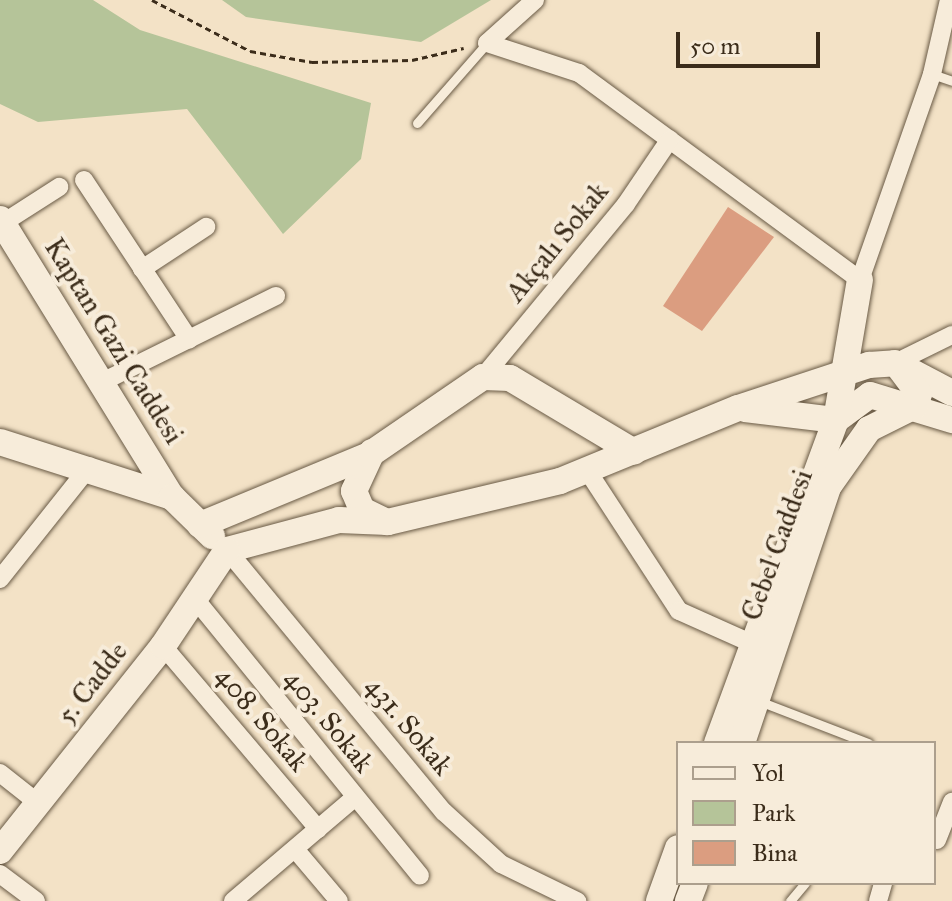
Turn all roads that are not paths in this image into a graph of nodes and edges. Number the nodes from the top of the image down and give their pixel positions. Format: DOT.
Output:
graph roads {
  1 [pos="535,0"];
  2 [pos="949,0"];
  3 [pos="487,43"];
  4 [pos="932,74"];
  5 [pos="952,81"];
  6 [pos="417,123"];
  7 [pos="670,139"];
  8 [pos="84,180"];
  9 [pos="59,187"];
  10 [pos="2,221"];
  11 [pos="206,227"];
  12 [pos="142,269"];
  13 [pos="860,280"];
  14 [pos="276,296"];
  15 [pos="952,335"];
  16 [pos="189,339"];
  17 [pos="895,363"];
  18 [pos="848,370"];
  19 [pos="483,377"];
  20 [pos="104,381"];
  21 [pos="952,393"];
  22 [pos="915,406"];
  23 [pos="738,408"];
  24 [pos="836,420"];
  25 [pos="952,420"];
  26 [pos="0,442"];
  27 [pos="372,452"];
  28 [pos="634,452"];
  29 [pos="90,466"];
  30 [pos="587,470"];
  31 [pos="172,497"];
  32 [pos="388,522"];
  33 [pos="200,525"];
  34 [pos="227,550"];
  35 [pos="4,569"];
  36 [pos="196,600"];
  37 [pos="753,644"];
  38 [pos="163,646"];
  39 [pos="756,700"];
  40 [pos="718,741"];
  41 [pos="743,741"];
  42 [pos="863,741"];
  43 [pos="0,773"];
  44 [pos="355,797"];
  45 [pos="952,802"];
  46 [pos="38,803"];
  47 [pos="318,829"];
  48 [pos="936,840"];
  49 [pos="295,849"];
  50 [pos="0,851"];
  51 [pos="952,853"];
  52 [pos="676,854"];
  53 [pos="0,874"];
  54 [pos="420,876"];
  55 [pos="803,885"];
  56 [pos="569,900"];
  57 [pos="36,901"];
  58 [pos="233,901"];
  59 [pos="339,901"];
  60 [pos="659,901"];
  61 [pos="790,901"];
  1 -- 3 [label="street"];
  2 -- 4 [label="street"];
  3 -- 6 [label="lane"];
  3 -- 7 [label="street"];
  4 -- 5 [label="lane"];
  4 -- 13 [label="street"];
  7 -- 13 [label="street"];
  7 -- 19 [label="street, Akçalı Sokak"];
  8 -- 12 [label="street"];
  9 -- 10 [label="street"];
  10 -- 20 [label="main road, Kaptan Gazi Caddesi"];
  11 -- 12 [label="street"];
  12 -- 16 [label="street"];
  13 -- 18 [label="main road, Cebel Caddesi"];
  14 -- 16 [label="street"];
  15 -- 17 [label="street"];
  16 -- 20 [label="street"];
  17 -- 18 [label="main road"];
  17 -- 21 [label="main road"];
  17 -- 22 [label="main road"];
  18 -- 23 [label="main road"];
  18 -- 24 [label="main road, Cebel Caddesi"];
  19 -- 27 [label="main road"];
  19 -- 28 [label="main road"];
  20 -- 31 [label="main road, Kaptan Gazi Caddesi"];
  22 -- 24 [label="main road"];
  22 -- 25 [label="main road"];
  22 -- 39 [label="main road, Cebel Caddesi"];
  23 -- 24 [label="main road"];
  23 -- 28 [label="main road"];
  24 -- 37 [label="main road, Cebel Caddesi"];
  26 -- 29 [label="main road"];
  27 -- 32 [label="main road"];
  27 -- 33 [label="main road"];
  28 -- 30 [label="main road"];
  29 -- 31 [label="main road"];
  29 -- 35 [label="street"];
  30 -- 32 [label="main road"];
  30 -- 37 [label="street"];
  31 -- 33 [label="main road"];
  32 -- 34 [label="main road"];
  33 -- 34 [label="main road"];
  34 -- 36 [label="main road, 5. Cadde"];
  34 -- 56 [label="street, 431. Sokak"];
  36 -- 38 [label="main road, 5. Cadde"];
  36 -- 44 [label="street, 403. Sokak"];
  37 -- 40 [label="main road, Cebel Caddesi"];
  38 -- 46 [label="main road, 5. Cadde"];
  38 -- 47 [label="street, 408. Sokak"];
  39 -- 41 [label="main road, Cebel Caddesi"];
  39 -- 42 [label="lane"];
  43 -- 46 [label="street"];
  44 -- 47 [label="street"];
  44 -- 54 [label="street, 403. Sokak"];
  45 -- 48 [label="street"];
  46 -- 50 [label="main road, 5. Cadde"];
  47 -- 49 [label="street"];
  48 -- 51 [label="street"];
  49 -- 58 [label="street"];
  49 -- 59 [label="street"];
  52 -- 60 [label="main road"];
  53 -- 57 [label="street"];
  55 -- 61 [label="lane"];
}
